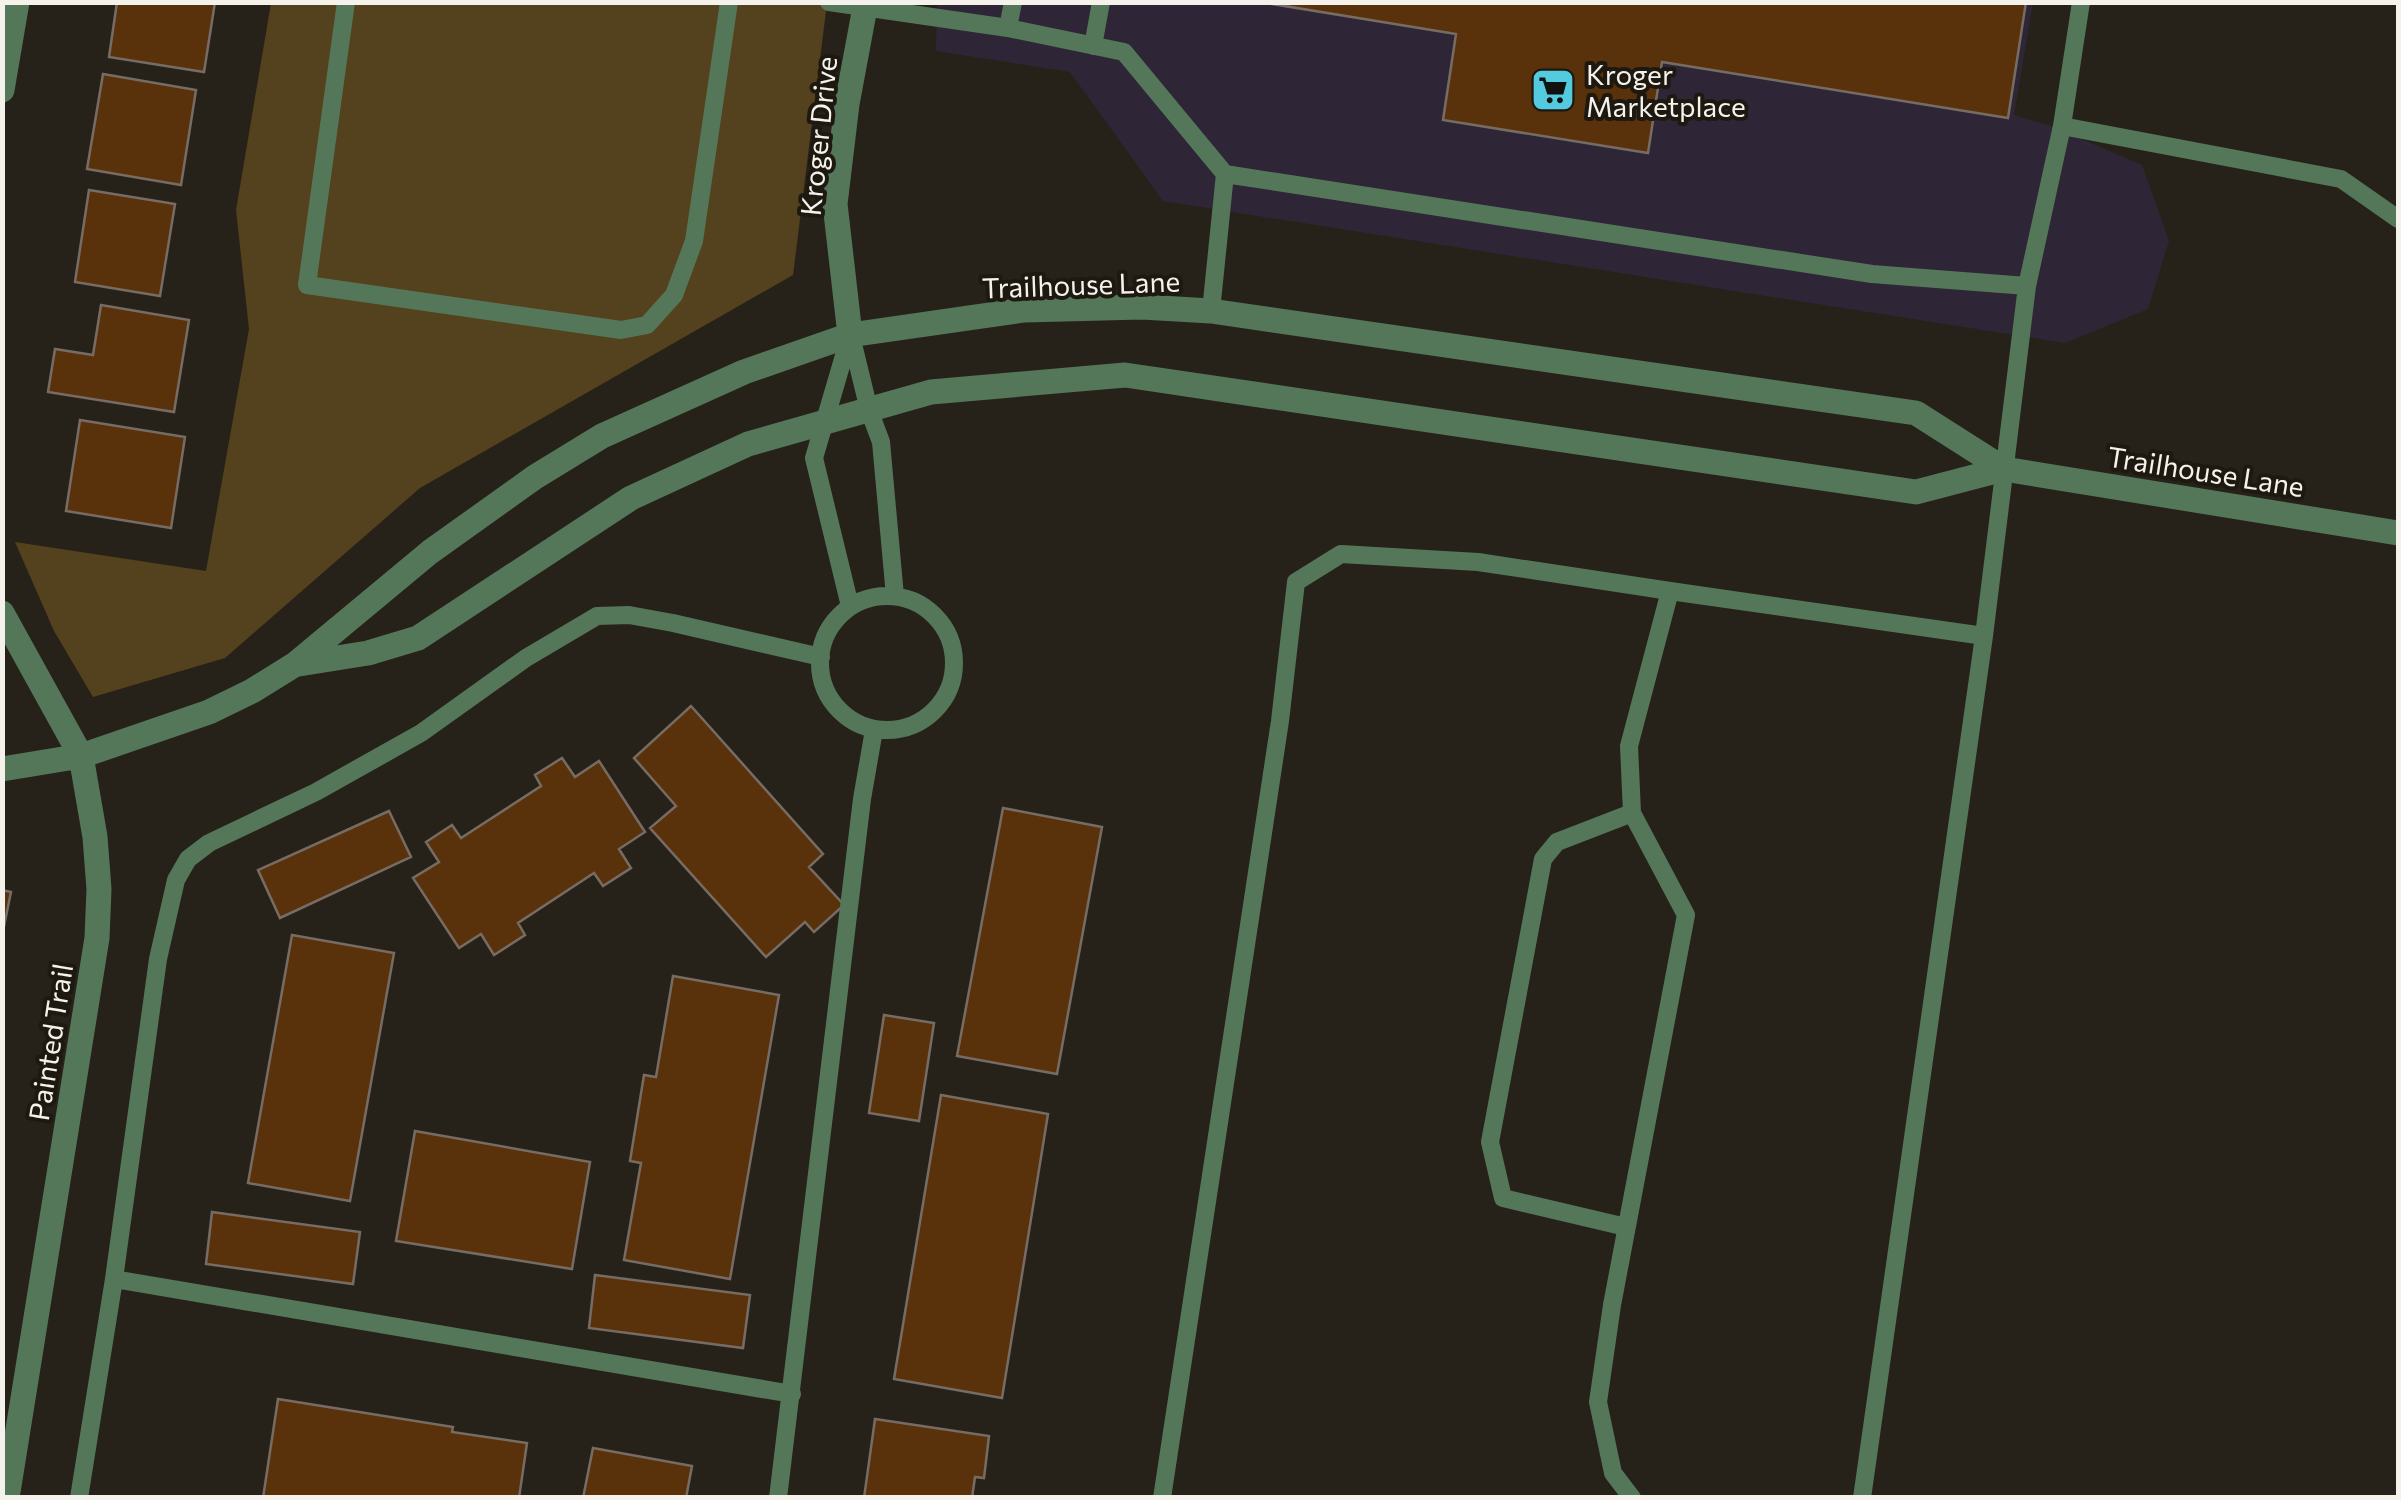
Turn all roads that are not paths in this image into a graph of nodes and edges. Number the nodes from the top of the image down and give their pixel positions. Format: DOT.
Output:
graph roads {
  1 [pos="16,2"];
  2 [pos="346,2"];
  3 [pos="729,2"];
  4 [pos="830,2"];
  5 [pos="1013,2"];
  6 [pos="1101,2"];
  7 [pos="2081,2"];
  8 [pos="865,6"];
  9 [pos="1008,28"];
  10 [pos="1093,46"];
  11 [pos="2,90"];
  12 [pos="2062,126"];
  13 [pos="1225,174"];
  14 [pos="2398,219"];
  15 [pos="2026,286"];
  16 [pos="1211,311"];
  17 [pos="850,336"];
  18 [pos="869,410"];
  19 [pos="822,423"];
  20 [pos="2004,468"];
  21 [pos="2398,533"];
  22 [pos="1670,592"];
  23 [pos="894,596"];
  24 [pos="850,606"];
  25 [pos="2,613"];
  26 [pos="1984,636"];
  27 [pos="820,657"];
  28 [pos="294,665"];
  29 [pos="874,730"];
  30 [pos="81,756"];
  31 [pos="2,769"];
  32 [pos="1632,813"];
  33 [pos="1626,1228"];
  34 [pos="114,1279"];
  35 [pos="792,1394"];
  36 [pos="7,1498"];
  37 [pos="79,1498"];
  38 [pos="778,1498"];
  39 [pos="1162,1498"];
  40 [pos="1632,1498"];
  41 [pos="1862,1498"];
  1 -- 11 [label="street"];
  2 -- 3 [label="lane"];
  4 -- 8 [label="lane"];
  5 -- 9 [label="lane"];
  6 -- 10 [label="lane"];
  7 -- 12 [label="lane"];
  8 -- 9 [label="lane"];
  8 -- 17 [label="street, Kroger Drive"];
  9 -- 10 [label="lane"];
  10 -- 13 [label="lane"];
  12 -- 14 [label="lane"];
  12 -- 15 [label="lane"];
  13 -- 15 [label="lane"];
  13 -- 16 [label="lane"];
  15 -- 20 [label="lane"];
  16 -- 17 [label="street, Trailhouse Lane"];
  16 -- 20 [label="street, Trailhouse Lane"];
  17 -- 18 [label="lane"];
  17 -- 19 [label="lane"];
  17 -- 28 [label="street, Trailhouse Lane"];
  18 -- 19 [label="street, Trailhouse Lane"];
  18 -- 20 [label="street, Trailhouse Lane"];
  18 -- 23 [label="lane"];
  19 -- 24 [label="lane"];
  19 -- 28 [label="street, Trailhouse Lane"];
  20 -- 21 [label="street, Trailhouse Lane"];
  20 -- 26 [label="lane"];
  22 -- 26 [label="lane"];
  22 -- 32 [label="lane"];
  22 -- 39 [label="lane"];
  23 -- 24 [label="lane"];
  23 -- 29 [label="lane"];
  24 -- 27 [label="lane"];
  25 -- 30 [label="street, Painted Trail"];
  26 -- 41 [label="lane"];
  27 -- 29 [label="lane"];
  27 -- 34 [label="lane"];
  28 -- 30 [label="street, Trailhouse Lane"];
  29 -- 35 [label="lane"];
  30 -- 31 [label="street, Trailhouse Lane"];
  30 -- 36 [label="street, Painted Trail"];
  32 -- 33 [label="lane"];
  32 -- 33 [label="lane"];
  33 -- 40 [label="lane"];
  34 -- 35 [label="lane"];
  34 -- 37 [label="lane"];
  35 -- 38 [label="lane"];
}
